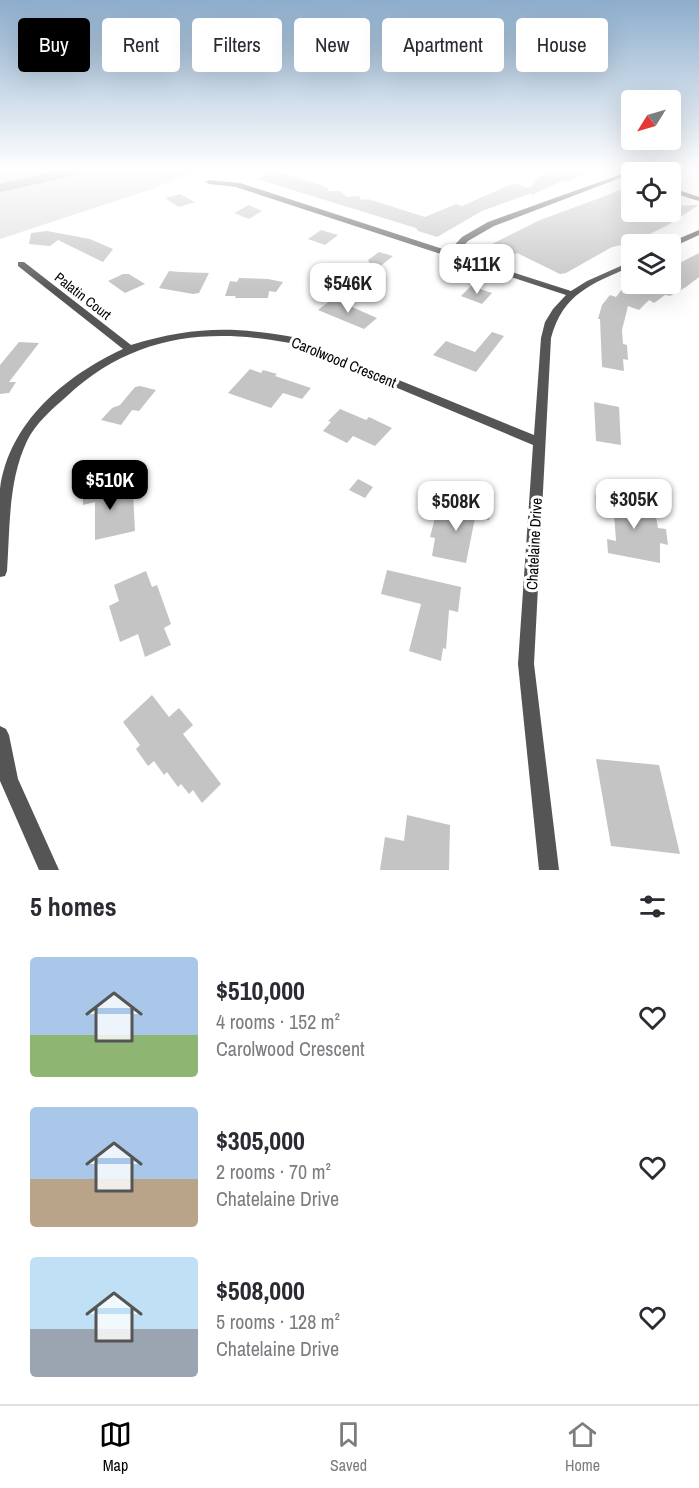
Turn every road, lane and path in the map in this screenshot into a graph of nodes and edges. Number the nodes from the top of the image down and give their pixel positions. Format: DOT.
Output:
graph roads {
  1 [pos="317,211"];
  2 [pos="529,211"];
  3 [pos="699,232"];
  4 [pos="681,240"];
  5 [pos="452,254"];
  6 [pos="21,264"];
  7 [pos="621,268"];
  8 [pos="572,294"];
  9 [pos="128,348"];
  10 [pos="538,442"];
  11 [pos="0,571"];
  12 [pos="0,735"];
  13 [pos="49,870"];
  14 [pos="549,870"];
  1 -- 5 [label="street"];
  2 -- 5 [label="street"];
  3 -- 4 [label="street"];
  5 -- 8 [label="street"];
  6 -- 9 [label="street, Palatin Court"];
  7 -- 8 [label="street, Chatelaine Drive"];
  8 -- 10 [label="street, Chatelaine Drive"];
  9 -- 10 [label="street, Carolwood Crescent"];
  9 -- 11 [label="street, Carolwood Crescent"];
  10 -- 14 [label="street, Chatelaine Drive"];
  12 -- 13 [label="street"];
}
